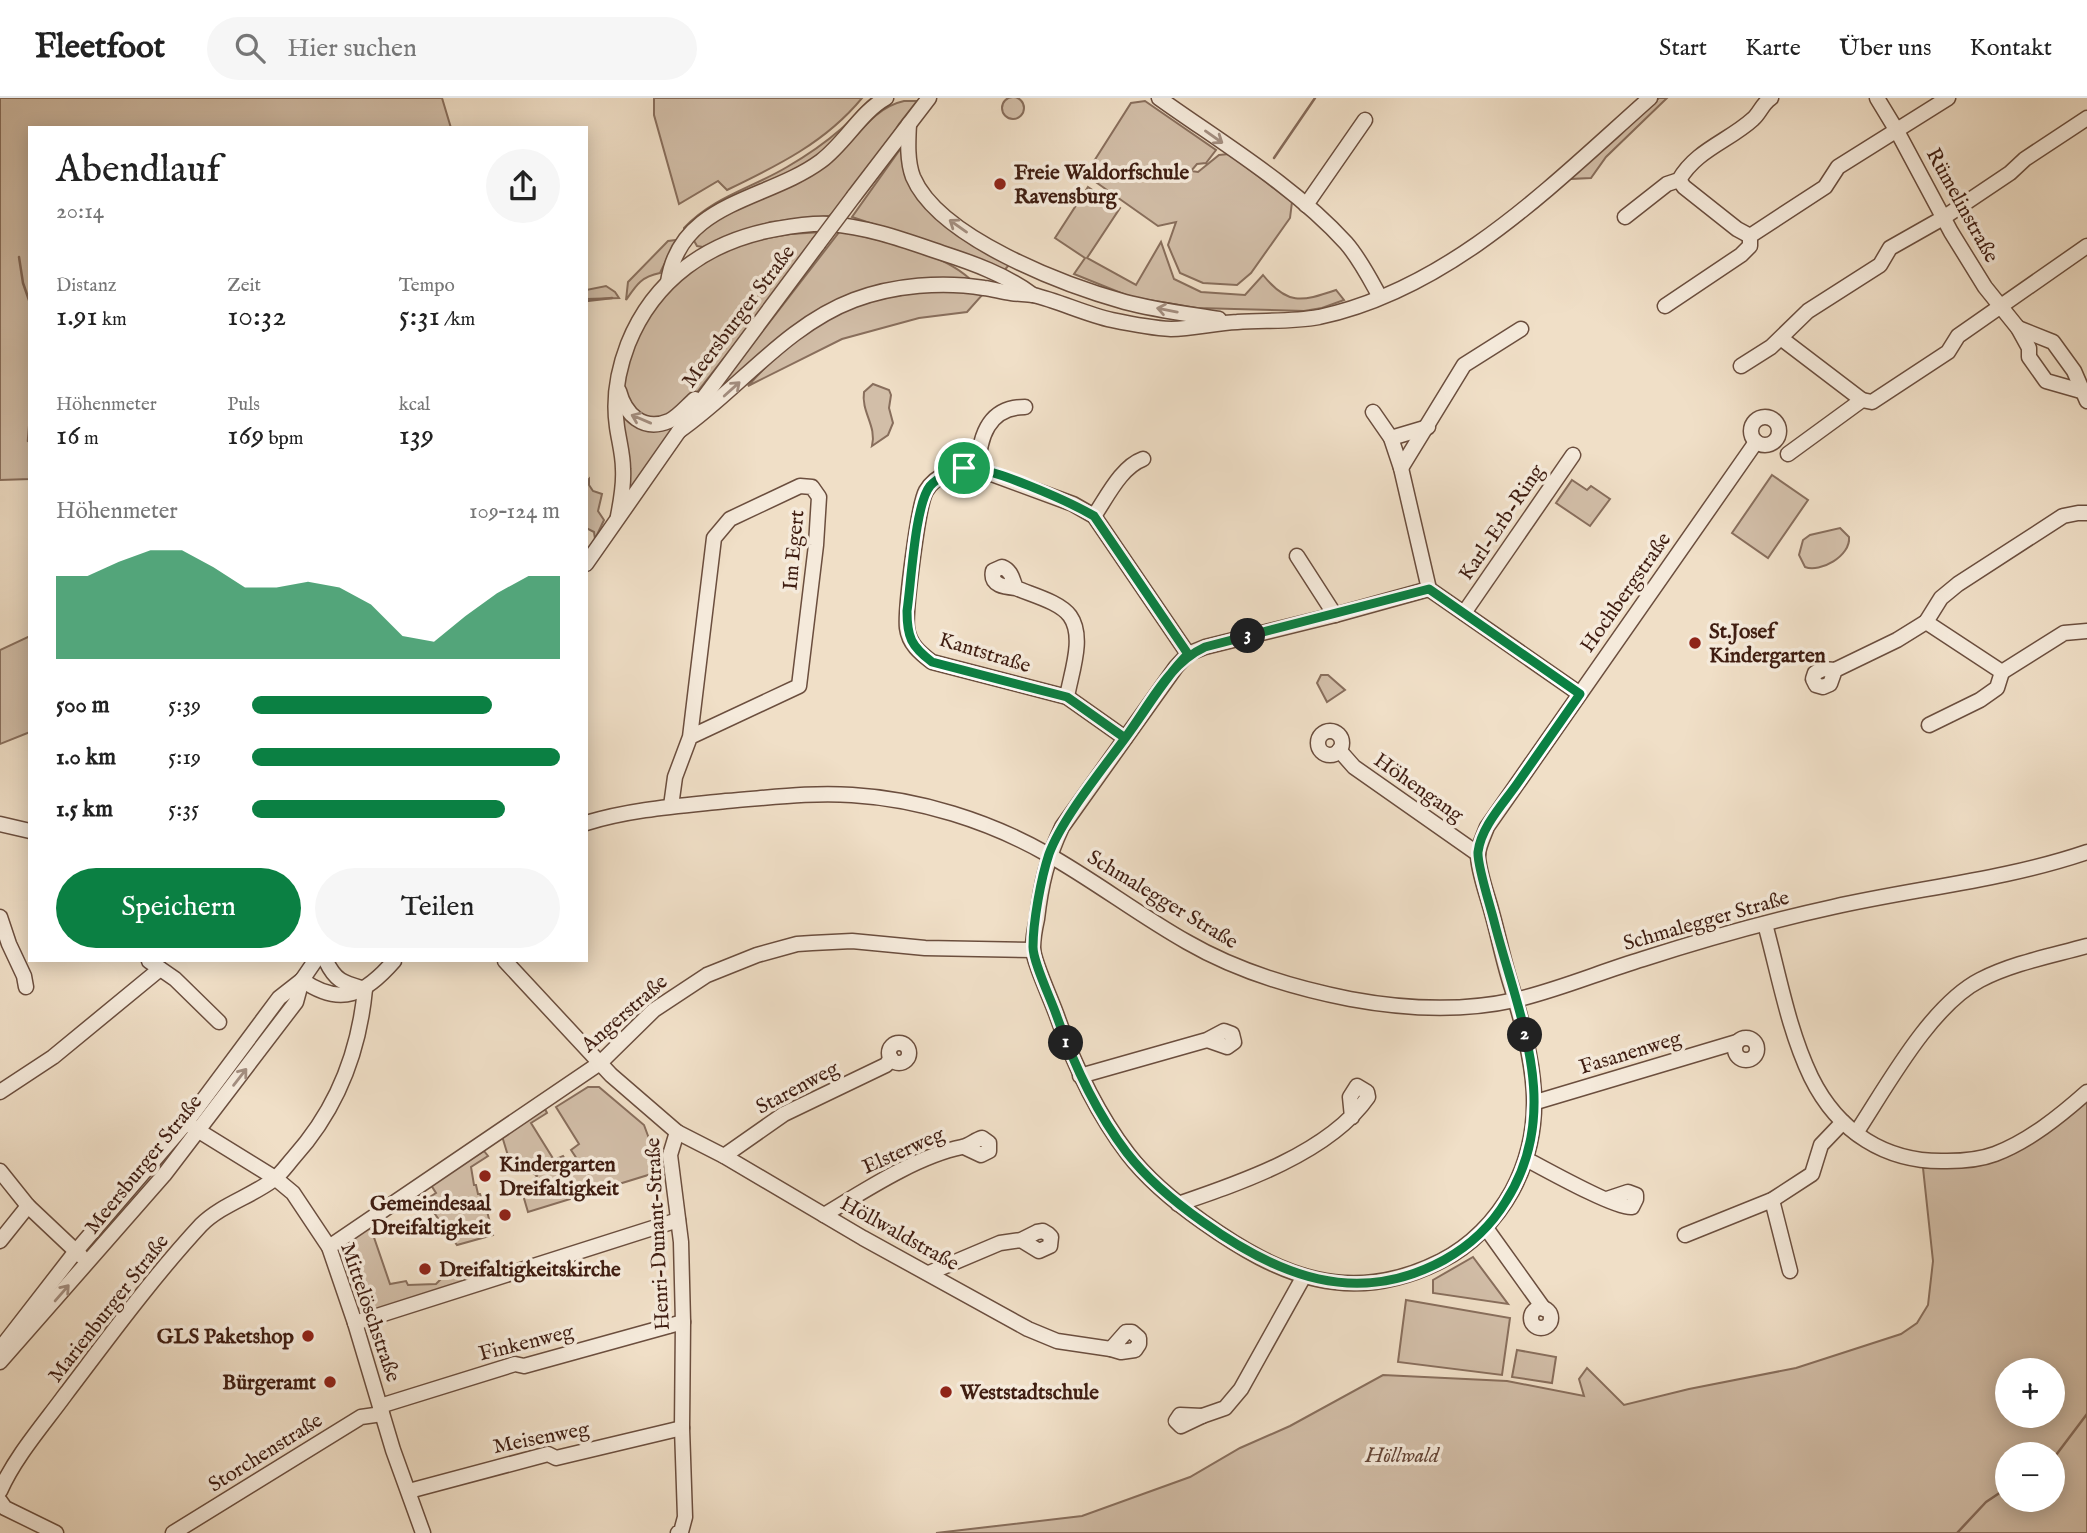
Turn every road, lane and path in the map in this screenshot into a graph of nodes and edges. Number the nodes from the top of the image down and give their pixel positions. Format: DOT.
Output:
graph roads {
  1 [pos="886,98"];
  2 [pos="929,98"];
  3 [pos="1159,98"];
  4 [pos="1650,98"];
  5 [pos="1771,98"];
  6 [pos="1877,98"];
  7 [pos="1948,98"];
  8 [pos="2087,118"];
  9 [pos="1365,120"];
  10 [pos="909,124"];
  11 [pos="1897,131"];
  12 [pos="1679,180"];
  13 [pos="1302,202"];
  14 [pos="1625,217"];
  15 [pos="1943,218"];
  16 [pos="1750,236"];
  17 [pos="2087,246"];
  18 [pos="942,253"];
  19 [pos="668,282"];
  20 [pos="982,287"];
  21 [pos="1034,295"];
  22 [pos="1380,297"];
  23 [pos="1665,306"];
  24 [pos="2001,306"];
  25 [pos="1234,322"];
  26 [pos="1521,329"];
  27 [pos="1782,339"];
  28 [pos="2034,343"];
  29 [pos="1741,366"];
  30 [pos="2074,371"];
  31 [pos="717,380"];
  32 [pos="2062,384"];
  33 [pos="618,386"];
  34 [pos="2084,396"];
  35 [pos="1862,400"];
  36 [pos="1025,407"];
  37 [pos="1373,412"];
  38 [pos="1427,427"];
  39 [pos="679,431"];
  40 [pos="1391,438"];
  41 [pos="1756,442"];
  42 [pos="1788,454"];
  43 [pos="1573,455"];
  44 [pos="1143,459"];
  45 [pos="1401,468"];
  46 [pos="978,469"];
  47 [pos="2087,513"];
  48 [pos="618,516"];
  49 [pos="1094,516"];
  50 [pos="1297,556"];
  51 [pos="588,561"];
  52 [pos="1016,588"];
  53 [pos="1429,589"];
  54 [pos="1464,613"];
  55 [pos="1335,615"];
  56 [pos="1926,622"];
  57 [pos="2087,631"];
  58 [pos="1188,654"];
  59 [pos="1835,670"];
  60 [pos="2002,672"];
  61 [pos="1580,694"];
  62 [pos="1067,697"];
  63 [pos="1929,725"];
  64 [pos="690,737"];
  65 [pos="1125,738"];
  66 [pos="1339,750"];
  67 [pos="671,806"];
  68 [pos="588,822"];
  69 [pos="0,824"];
  70 [pos="28,831"];
  71 [pos="2087,852"];
  72 [pos="1478,854"];
  73 [pos="1049,855"];
  74 [pos="0,917"];
  75 [pos="1765,924"];
  76 [pos="2087,946"];
  77 [pos="1033,950"];
  78 [pos="314,962"];
  79 [pos="326,962"];
  80 [pos="393,962"];
  81 [pos="506,962"];
  82 [pos="155,965"];
  83 [pos="302,980"];
  84 [pos="26,987"];
  85 [pos="365,989"];
  86 [pos="1515,1000"];
  87 [pos="219,1022"];
  88 [pos="1207,1040"];
  89 [pos="1737,1042"];
  90 [pos="891,1059"];
  91 [pos="600,1063"];
  92 [pos="1080,1076"];
  93 [pos="0,1092"];
  94 [pos="2087,1092"];
  95 [pos="1536,1102"];
  96 [pos="1352,1117"];
  97 [pos="1843,1122"];
  98 [pos="192,1127"];
  99 [pos="677,1132"];
  100 [pos="1856,1133"];
  101 [pos="964,1147"];
  102 [pos="724,1156"];
  103 [pos="1526,1159"];
  104 [pos="1,1173"];
  105 [pos="275,1178"];
  106 [pos="1607,1199"];
  107 [pos="1772,1200"];
  108 [pos="1178,1204"];
  109 [pos="28,1206"];
  110 [pos="824,1214"];
  111 [pos="678,1220"];
  112 [pos="1486,1228"];
  113 [pos="1685,1236"];
  114 [pos="1021,1240"];
  115 [pos="0,1241"];
  116 [pos="329,1247"];
  117 [pos="76,1251"];
  118 [pos="89,1263"];
  119 [pos="1790,1271"];
  120 [pos="929,1273"];
  121 [pos="1304,1276"];
  122 [pos="1544,1309"];
  123 [pos="683,1322"];
  124 [pos="355,1323"];
  125 [pos="0,1349"];
  126 [pos="1111,1349"];
  127 [pos="0,1362"];
  128 [pos="381,1410"];
  129 [pos="1202,1416"];
  130 [pos="682,1428"];
  131 [pos="0,1491"];
  132 [pos="409,1491"];
  133 [pos="0,1501"];
  134 [pos="679,1532"];
  135 [pos="56,1533"];
  136 [pos="173,1533"];
  137 [pos="423,1533"];
  1 -- 19 [label="street"];
  2 -- 10 [label="street, Meersburger Straße"];
  3 -- 13 [label="street, one-way"];
  4 -- 22 [label="street"];
  5 -- 12 [label="street"];
  6 -- 11 [label="street, Rümelinstraße"];
  7 -- 11 [label="street"];
  8 -- 15 [label="street"];
  9 -- 13 [label="street"];
  25 -- 10 [label="street, one-way"];
  10 -- 31 [label="street, Meersburger Straße, bridge"];
  11 -- 15 [label="street, Rümelinstraße"];
  11 -- 16 [label="street"];
  12 -- 14 [label="street"];
  12 -- 16 [label="street"];
  13 -- 22 [label="street"];
  15 -- 24 [label="street, Rümelinstraße"];
  15 -- 27 [label="street"];
  16 -- 23 [label="street"];
  17 -- 24 [label="street"];
  18 -- 19 [label="street"];
  18 -- 20 [label="street"];
  18 -- 21 [label="street"];
  19 -- 33 [label="street"];
  20 -- 21 [label="street"];
  39 -- 20 [label="street, one-way"];
  21 -- 25 [label="street"];
  22 -- 25 [label="street"];
  24 -- 28 [label="street, Rümelinstraße"];
  24 -- 35 [label="street"];
  26 -- 38 [label="street"];
  27 -- 29 [label="street"];
  27 -- 35 [label="street"];
  28 -- 30 [label="street, Rümelinstraße"];
  28 -- 32 [label="street, Rümelinstraße"];
  30 -- 32 [label="street"];
  30 -- 34 [label="street, Rümelinstraße"];
  31 -- 33 [label="street, one-way"];
  31 -- 39 [label="street, Meersburger Straße"];
  32 -- 34 [label="street, Rümelinstraße"];
  33 -- 48 [label="street"];
  35 -- 42 [label="street"];
  36 -- 46 [label="street"];
  37 -- 40 [label="street, Karl-Erb-Ring"];
  38 -- 40 [label="street"];
  38 -- 45 [label="street"];
  39 -- 48 [label="street, Meersburger Straße"];
  40 -- 45 [label="street, Karl-Erb-Ring"];
  41 -- 61 [label="street, Hochbergstraße"];
  43 -- 54 [label="street, Karl-Erb-Ring"];
  44 -- 49 [label="street"];
  45 -- 53 [label="street, Karl-Erb-Ring"];
  46 -- 49 [label="street, Kantstraße"];
  46 -- 62 [label="street, Kantstraße"];
  47 -- 56 [label="street"];
  48 -- 51 [label="street, Meersburger Straße"];
  49 -- 58 [label="street"];
  50 -- 55 [label="street"];
  52 -- 62 [label="street"];
  53 -- 54 [label="street, Karl-Erb-Ring"];
  53 -- 55 [label="street, Karl-Erb-Ring"];
  54 -- 61 [label="street, Karl-Erb-Ring"];
  55 -- 58 [label="street, Karl-Erb-Ring"];
  56 -- 59 [label="street"];
  56 -- 60 [label="street"];
  57 -- 60 [label="street"];
  58 -- 65 [label="street"];
  60 -- 63 [label="street"];
  61 -- 72 [label="street, Hochbergstraße"];
  62 -- 65 [label="street, Kantstraße"];
  64 -- 64 [label="street, Im Egert"];
  64 -- 67 [label="street, Im Egert"];
  65 -- 73 [label="street"];
  66 -- 72 [label="street, Höhengang"];
  67 -- 68 [label="street, Schmalegger Straße"];
  67 -- 73 [label="street, Schmalegger Straße"];
  69 -- 70 [label="street"];
  71 -- 75 [label="street, Schmalegger Straße"];
  72 -- 86 [label="street"];
  73 -- 77 [label="street"];
  73 -- 86 [label="street, Schmalegger Straße"];
  74 -- 84 [label="street"];
  75 -- 86 [label="street, Schmalegger Straße"];
  75 -- 97 [label="street"];
  76 -- 100 [label="street"];
  77 -- 91 [label="street, Angerstraße"];
  77 -- 92 [label="street"];
  78 -- 83 [label="street, Meersburger Straße"];
  79 -- 85 [label="street"];
  80 -- 85 [label="street"];
  81 -- 91 [label="street, Henri-Dunant-Straße"];
  82 -- 87 [label="street"];
  82 -- 93 [label="street"];
  83 -- 85 [label="street"];
  83 -- 98 [label="street, Meersburger Straße"];
  85 -- 105 [label="street"];
  86 -- 95 [label="street"];
  88 -- 92 [label="street"];
  89 -- 95 [label="street, Fasanenweg"];
  90 -- 102 [label="street, Starenweg"];
  91 -- 99 [label="street, Henri-Dunant-Straße"];
  91 -- 116 [label="street, Angerstraße"];
  92 -- 108 [label="street"];
  94 -- 100 [label="street"];
  95 -- 103 [label="street"];
  96 -- 108 [label="street"];
  97 -- 100 [label="street"];
  97 -- 107 [label="street"];
  98 -- 105 [label="street, Mittelöschstraße"];
  98 -- 117 [label="street, Meersburger Straße"];
  98 -- 118 [label="street, Meersburger Straße"];
  99 -- 102 [label="street, Höllwaldstraße"];
  99 -- 111 [label="street, Henri-Dunant-Straße"];
  101 -- 110 [label="street, Elsterweg"];
  102 -- 110 [label="street, Höllwaldstraße"];
  103 -- 106 [label="street"];
  103 -- 112 [label="street"];
  104 -- 109 [label="street"];
  105 -- 116 [label="street, Mittelöschstraße"];
  105 -- 131 [label="street, Marienburger Straße"];
  107 -- 113 [label="street"];
  107 -- 119 [label="street"];
  108 -- 121 [label="street"];
  109 -- 115 [label="street"];
  109 -- 117 [label="street"];
  110 -- 120 [label="street, Höllwaldstraße"];
  111 -- 123 [label="street, Henri-Dunant-Straße"];
  111 -- 124 [label="street"];
  112 -- 121 [label="street"];
  112 -- 122 [label="street"];
  114 -- 120 [label="street"];
  116 -- 124 [label="street, Mittelöschstraße"];
  117 -- 118 [label="street"];
  117 -- 125 [label="street, Meersburger Straße"];
  127 -- 118 [label="street, Meersburger Straße, one-way"];
  120 -- 126 [label="street, Höllwaldstraße"];
  121 -- 129 [label="street"];
  123 -- 128 [label="street, Finkenweg"];
  123 -- 130 [label="street, Henri-Dunant-Straße"];
  124 -- 128 [label="street, Mittelöschstraße"];
  128 -- 132 [label="street, Mittelöschstraße"];
  128 -- 136 [label="street, Storchenstraße"];
  130 -- 132 [label="street, Meisenweg"];
  130 -- 134 [label="street, Henri-Dunant-Straße"];
  132 -- 137 [label="street, Mittelöschstraße"];
  133 -- 135 [label="street"];
}
